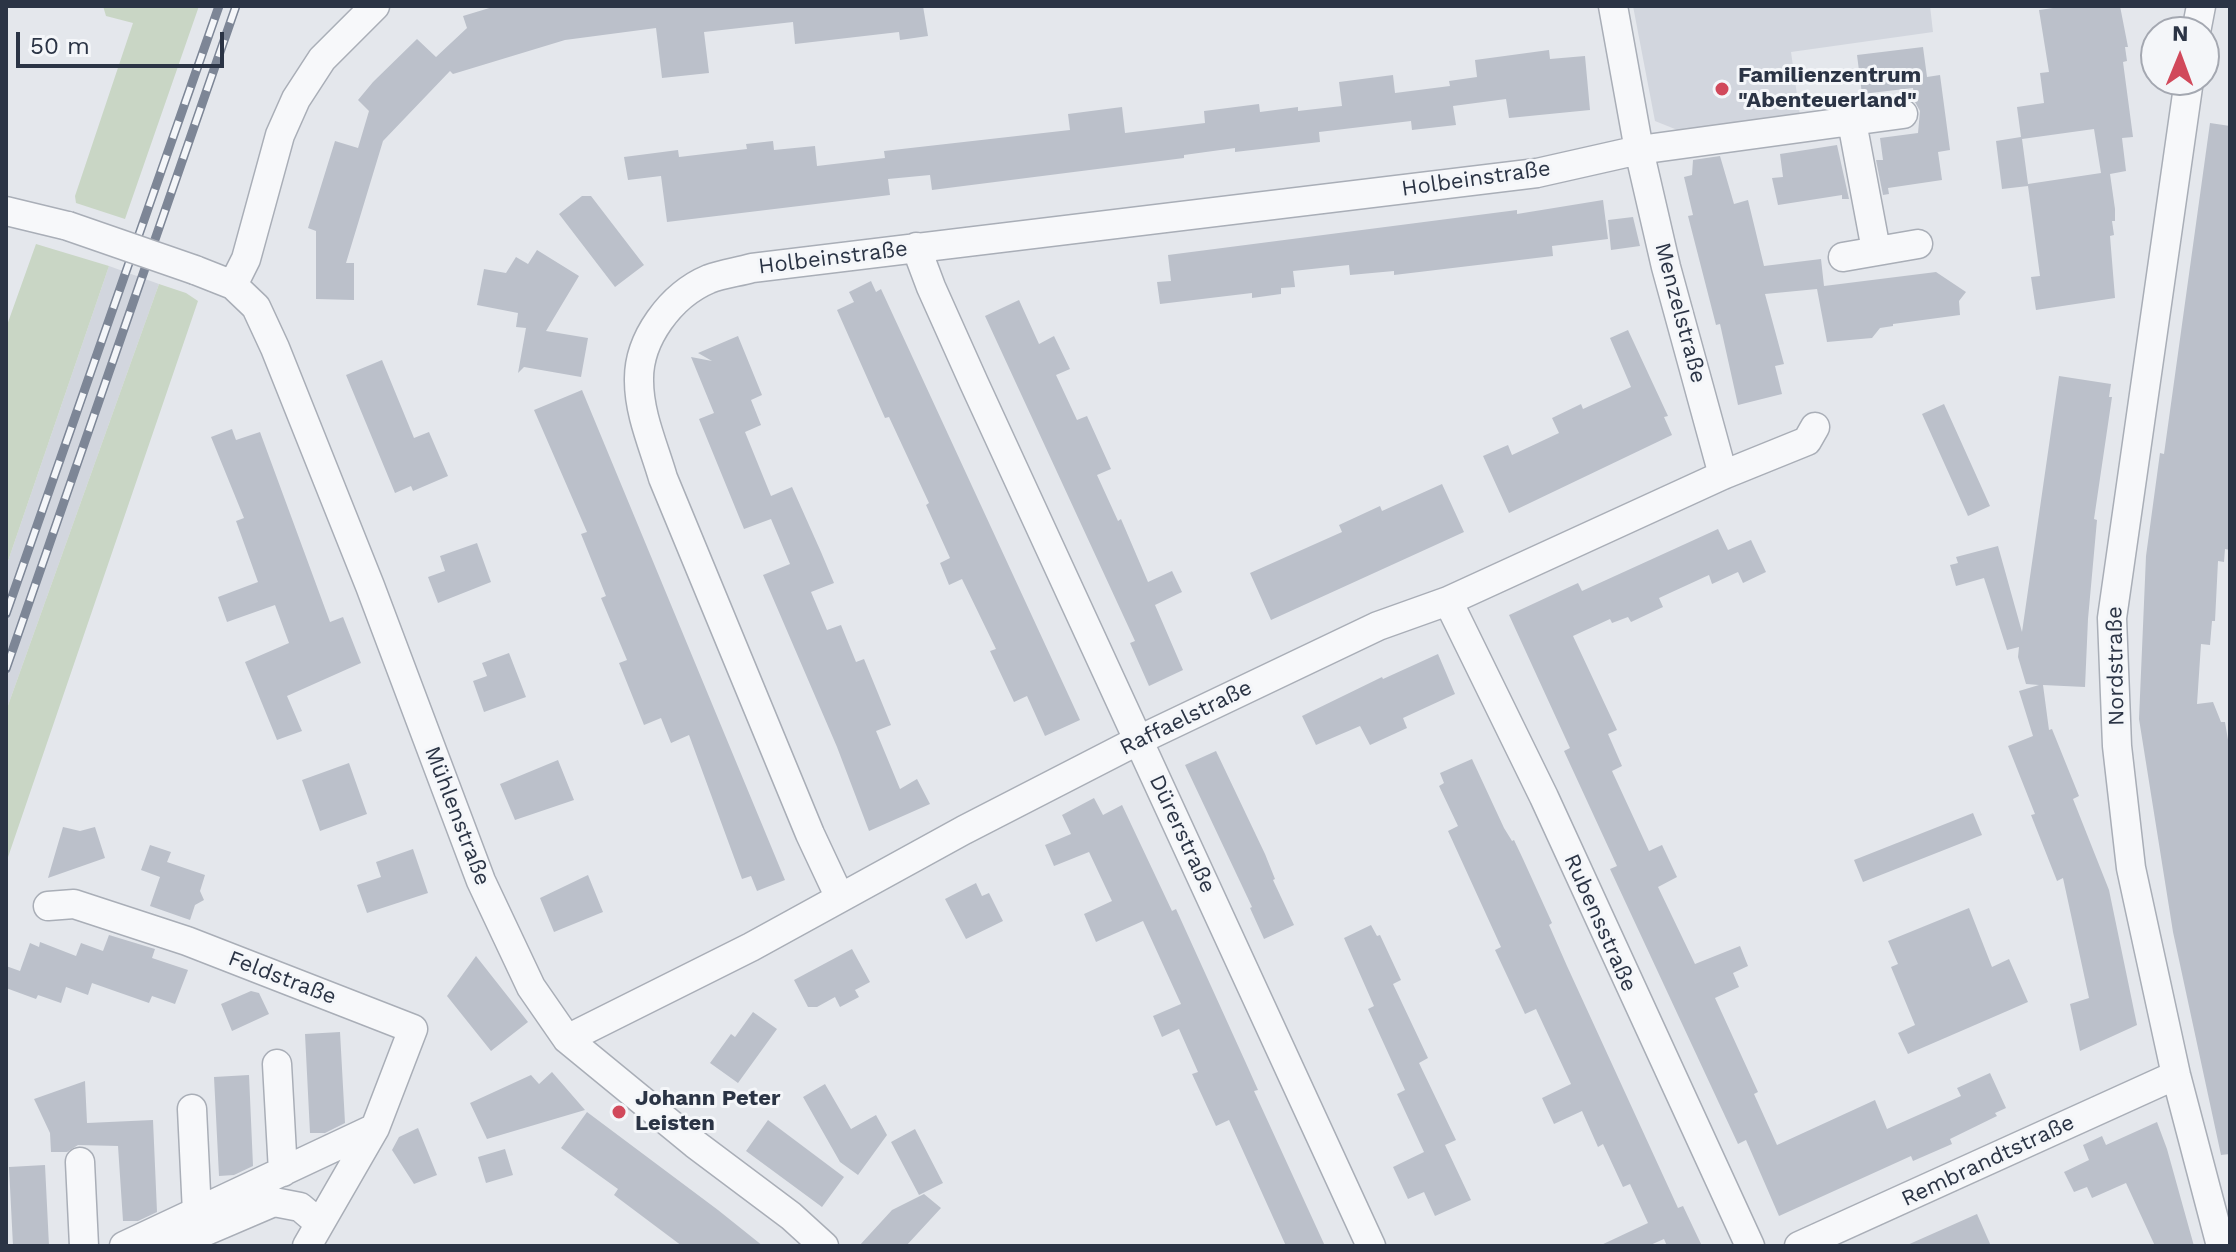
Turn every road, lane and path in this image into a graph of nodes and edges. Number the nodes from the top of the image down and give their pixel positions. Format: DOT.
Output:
graph roads {
  1 [pos="375,6"];
  2 [pos="1613,6"];
  3 [pos="2187,96"];
  4 [pos="1903,114"];
  5 [pos="1852,122"];
  6 [pos="1639,150"];
  7 [pos="6,211"];
  8 [pos="1918,244"];
  9 [pos="916,247"];
  10 [pos="1876,250"];
  11 [pos="1843,257"];
  12 [pos="233,285"];
  13 [pos="1815,427"];
  14 [pos="1723,475"];
  15 [pos="1448,601"];
  16 [pos="1139,740"];
  17 [pos="840,898"];
  18 [pos="48,906"];
  19 [pos="567,1039"];
  20 [pos="277,1064"];
  21 [pos="2176,1075"];
  22 [pos="192,1109"];
  23 [pos="375,1128"];
  24 [pos="80,1162"];
  25 [pos="283,1172"];
  26 [pos="197,1213"];
  27 [pos="313,1234"];
  28 [pos="84,1246"];
  29 [pos="124,1246"];
  30 [pos="171,1246"];
  31 [pos="824,1246"];
  32 [pos="1371,1246"];
  33 [pos="1750,1246"];
  34 [pos="1799,1246"];
  35 [pos="2221,1246"];
  1 -- 12 [label="street"];
  2 -- 6 [label="street, Menzelstraße"];
  3 -- 21 [label="street, Nordstraße"];
  4 -- 5 [label="street"];
  5 -- 6 [label="street"];
  5 -- 10 [label="street"];
  6 -- 9 [label="street, Holbeinstraße"];
  6 -- 14 [label="street, Menzelstraße"];
  7 -- 12 [label="street, bridge"];
  8 -- 10 [label="street"];
  9 -- 16 [label="street, Dürerstraße"];
  9 -- 17 [label="street, Holbeinstraße"];
  10 -- 11 [label="street"];
  12 -- 19 [label="street, Mühlenstraße"];
  13 -- 14 [label="street, Raffaelstraße"];
  14 -- 15 [label="street, Raffaelstraße"];
  15 -- 16 [label="street, Raffaelstraße"];
  15 -- 33 [label="street, Rubensstraße"];
  16 -- 17 [label="street, Raffaelstraße"];
  16 -- 32 [label="street, Dürerstraße"];
  17 -- 19 [label="street, Raffaelstraße"];
  18 -- 23 [label="street, Feldstraße"];
  19 -- 31 [label="street, Mühlenstraße"];
  20 -- 25 [label="street"];
  21 -- 34 [label="street, Rembrandtstraße"];
  21 -- 35 [label="street, Nordstraße"];
  22 -- 26 [label="street"];
  23 -- 25 [label="street"];
  23 -- 27 [label="street, Feldstraße"];
  24 -- 28 [label="street"];
  25 -- 26 [label="street"];
  26 -- 29 [label="street"];
  27 -- 30 [label="street, Feldstraße"];
}
